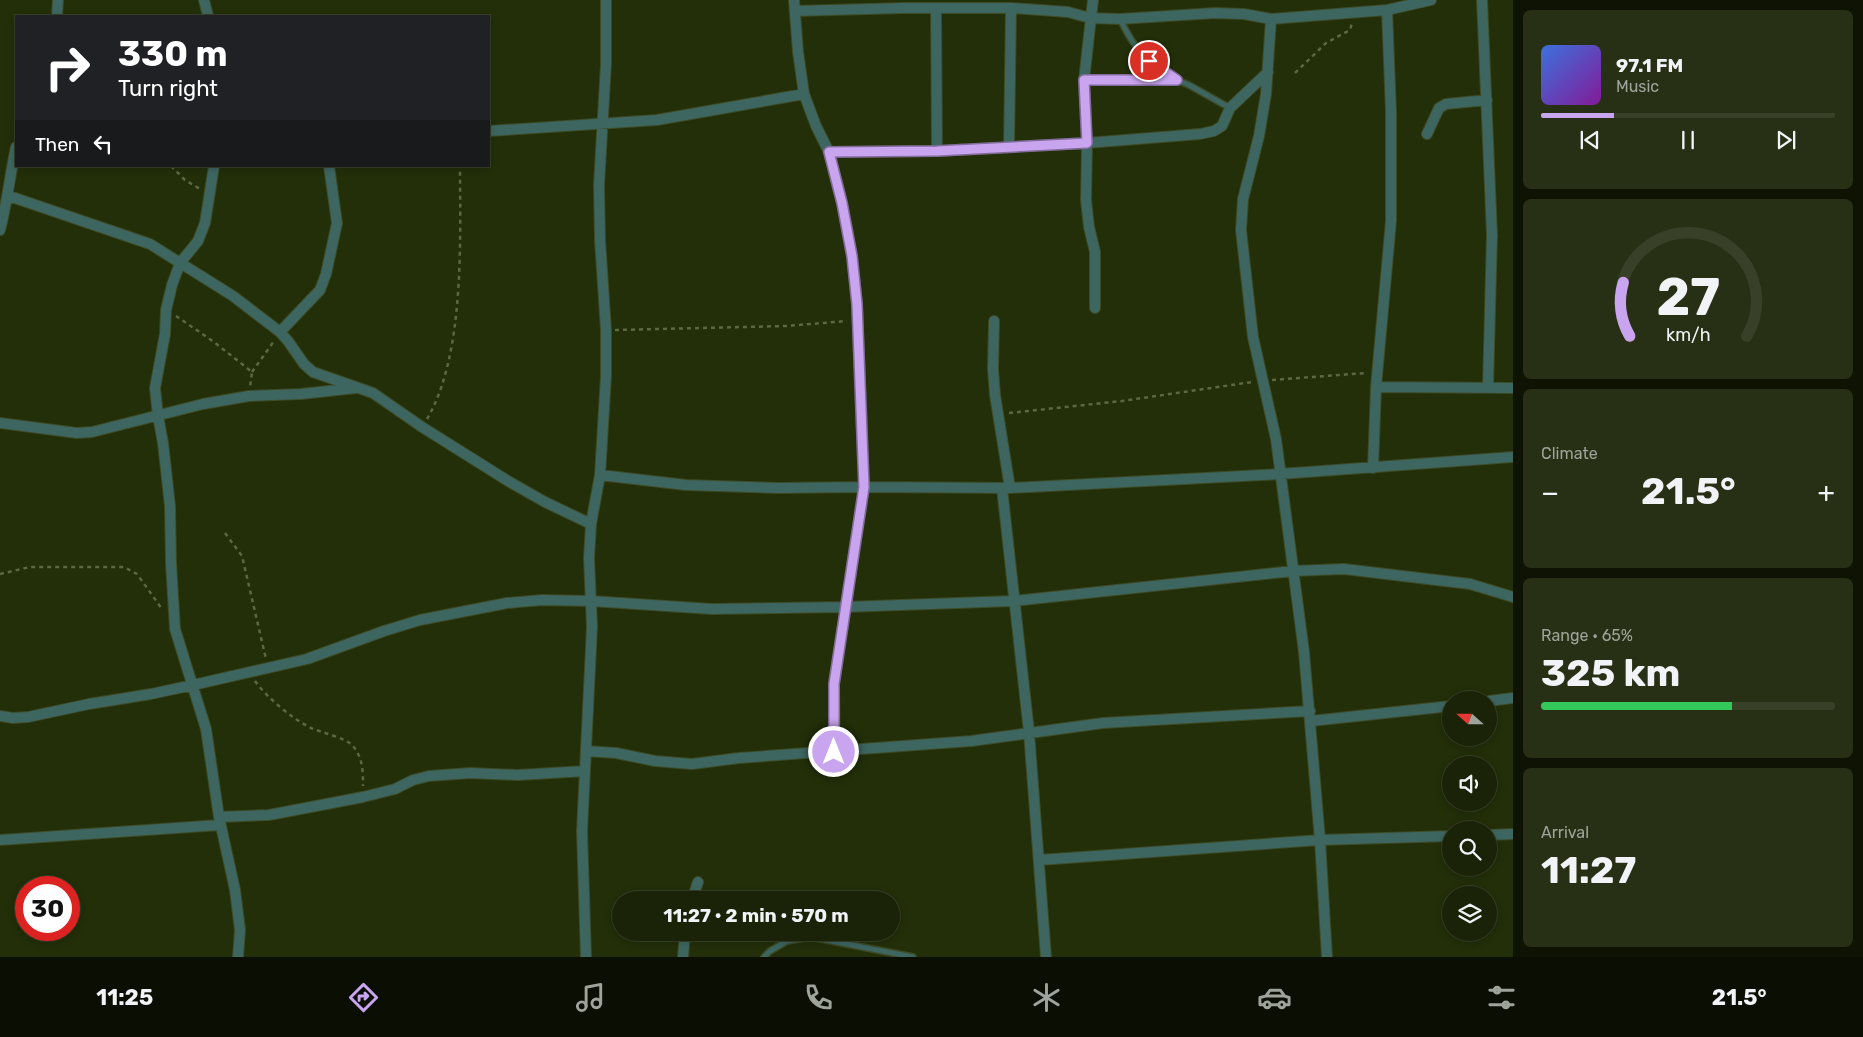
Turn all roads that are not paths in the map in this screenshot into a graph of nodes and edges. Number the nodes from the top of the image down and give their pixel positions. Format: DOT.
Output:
graph roads {
  1 [pos="58,0"];
  2 [pos="204,0"];
  3 [pos="606,0"];
  4 [pos="794,0"];
  5 [pos="1093,0"];
  6 [pos="1431,0"];
  7 [pos="1482,0"];
  8 [pos="1403,3"];
  9 [pos="936,8"];
  10 [pos="1011,8"];
  11 [pos="1387,10"];
  12 [pos="795,11"];
  13 [pos="57,15"];
  14 [pos="208,15"];
  15 [pos="1090,18"];
  16 [pos="1120,19"];
  17 [pos="1272,19"];
  18 [pos="1268,72"];
  19 [pos="1084,80"];
  20 [pos="1177,80"];
  21 [pos="804,94"];
  22 [pos="1487,100"];
  23 [pos="1230,108"];
  24 [pos="603,123"];
  25 [pos="490,131"];
  26 [pos="1427,134"];
  27 [pos="1087,143"];
  28 [pos="1009,146"];
  29 [pos="15,150"];
  30 [pos="937,151"];
  31 [pos="829,152"];
  32 [pos="214,167"];
  33 [pos="329,167"];
  34 [pos="5,178"];
  35 [pos="8,196"];
  36 [pos="0,230"];
  37 [pos="180,263"];
  38 [pos="1095,308"];
  39 [pos="994,321"];
  40 [pos="280,332"];
  41 [pos="1488,387"];
  42 [pos="361,388"];
  43 [pos="1376,388"];
  44 [pos="1513,388"];
  45 [pos="158,416"];
  46 [pos="0,423"];
  47 [pos="1513,457"];
  48 [pos="1373,468"];
  49 [pos="1280,474"];
  50 [pos="600,475"];
  51 [pos="864,487"];
  52 [pos="1006,488"];
  53 [pos="591,524"];
  54 [pos="1293,571"];
  55 [pos="1513,597"];
  56 [pos="1013,601"];
  57 [pos="591,602"];
  58 [pos="845,608"];
  59 [pos="193,686"];
  60 [pos="1513,698"];
  61 [pos="1498,700"];
  62 [pos="1442,707"];
  63 [pos="0,716"];
  64 [pos="1311,716"];
  65 [pos="1029,732"];
  66 [pos="586,751"];
  67 [pos="834,752"];
  68 [pos="586,771"];
  69 [pos="219,821"];
  70 [pos="1513,834"];
  71 [pos="1497,835"];
  72 [pos="1442,836"];
  73 [pos="0,840"];
  74 [pos="1320,840"];
  75 [pos="1040,860"];
  76 [pos="698,882"];
  77 [pos="695,891"];
  78 [pos="684,941"];
  79 [pos="238,957"];
  80 [pos="586,957"];
  81 [pos="683,957"];
  82 [pos="764,957"];
  83 [pos="913,957"];
  84 [pos="1046,957"];
  85 [pos="1326,957"];
  1 -- 13 [label="street"];
  2 -- 14 [label="street"];
  3 -- 24 [label="street"];
  4 -- 12 [label="street"];
  5 -- 15 [label="street"];
  6 -- 8 [label="street"];
  7 -- 22 [label="street"];
  8 -- 11 [label="street"];
  9 -- 10 [label="street"];
  9 -- 12 [label="street"];
  9 -- 30 [label="street"];
  10 -- 15 [label="street"];
  10 -- 28 [label="street"];
  11 -- 17 [label="street"];
  11 -- 43 [label="street"];
  12 -- 21 [label="street"];
  15 -- 16 [label="street"];
  15 -- 19 [label="street"];
  16 -- 17 [label="street"];
  16 -- 20 [label="lane"];
  17 -- 18 [label="street"];
  18 -- 23 [label="street"];
  18 -- 49 [label="street"];
  19 -- 20 [label="lane"];
  19 -- 27 [label="street"];
  20 -- 23 [label="lane"];
  21 -- 24 [label="street"];
  21 -- 31 [label="street"];
  22 -- 26 [label="street"];
  22 -- 41 [label="street"];
  23 -- 27 [label="street"];
  24 -- 25 [label="street"];
  24 -- 50 [label="street"];
  27 -- 28 [label="street"];
  27 -- 38 [label="street"];
  28 -- 30 [label="street"];
  29 -- 34 [label="street"];
  30 -- 31 [label="street"];
  31 -- 51 [label="street"];
  32 -- 37 [label="street"];
  33 -- 40 [label="street"];
  34 -- 35 [label="street"];
  35 -- 36 [label="street"];
  35 -- 37 [label="street"];
  37 -- 40 [label="street"];
  37 -- 45 [label="street"];
  39 -- 52 [label="street"];
  40 -- 42 [label="street"];
  41 -- 43 [label="street"];
  41 -- 44 [label="street"];
  42 -- 45 [label="street"];
  42 -- 53 [label="street"];
  43 -- 48 [label="street"];
  45 -- 46 [label="street"];
  45 -- 59 [label="street"];
  47 -- 48 [label="street"];
  48 -- 49 [label="street"];
  49 -- 52 [label="street"];
  49 -- 54 [label="street"];
  50 -- 51 [label="street"];
  50 -- 53 [label="street"];
  51 -- 52 [label="street"];
  51 -- 58 [label="street"];
  52 -- 56 [label="street"];
  53 -- 57 [label="street"];
  54 -- 55 [label="street"];
  54 -- 56 [label="street"];
  54 -- 64 [label="street"];
  56 -- 58 [label="street"];
  56 -- 65 [label="street"];
  57 -- 58 [label="street"];
  57 -- 59 [label="street"];
  57 -- 66 [label="street"];
  58 -- 67 [label="street"];
  59 -- 63 [label="street"];
  59 -- 69 [label="street"];
  60 -- 61 [label="street"];
  62 -- 64 [label="street"];
  64 -- 65 [label="street"];
  64 -- 74 [label="street"];
  65 -- 67 [label="street"];
  65 -- 75 [label="street"];
  66 -- 67 [label="street"];
  66 -- 68 [label="street"];
  68 -- 69 [label="street"];
  68 -- 80 [label="street"];
  69 -- 73 [label="street"];
  69 -- 79 [label="street"];
  70 -- 71 [label="street"];
  72 -- 74 [label="street"];
  74 -- 75 [label="street"];
  74 -- 85 [label="street"];
  75 -- 84 [label="street"];
  76 -- 77 [label="street"];
  78 -- 81 [label="street"];
  82 -- 83 [label="lane"];
}
